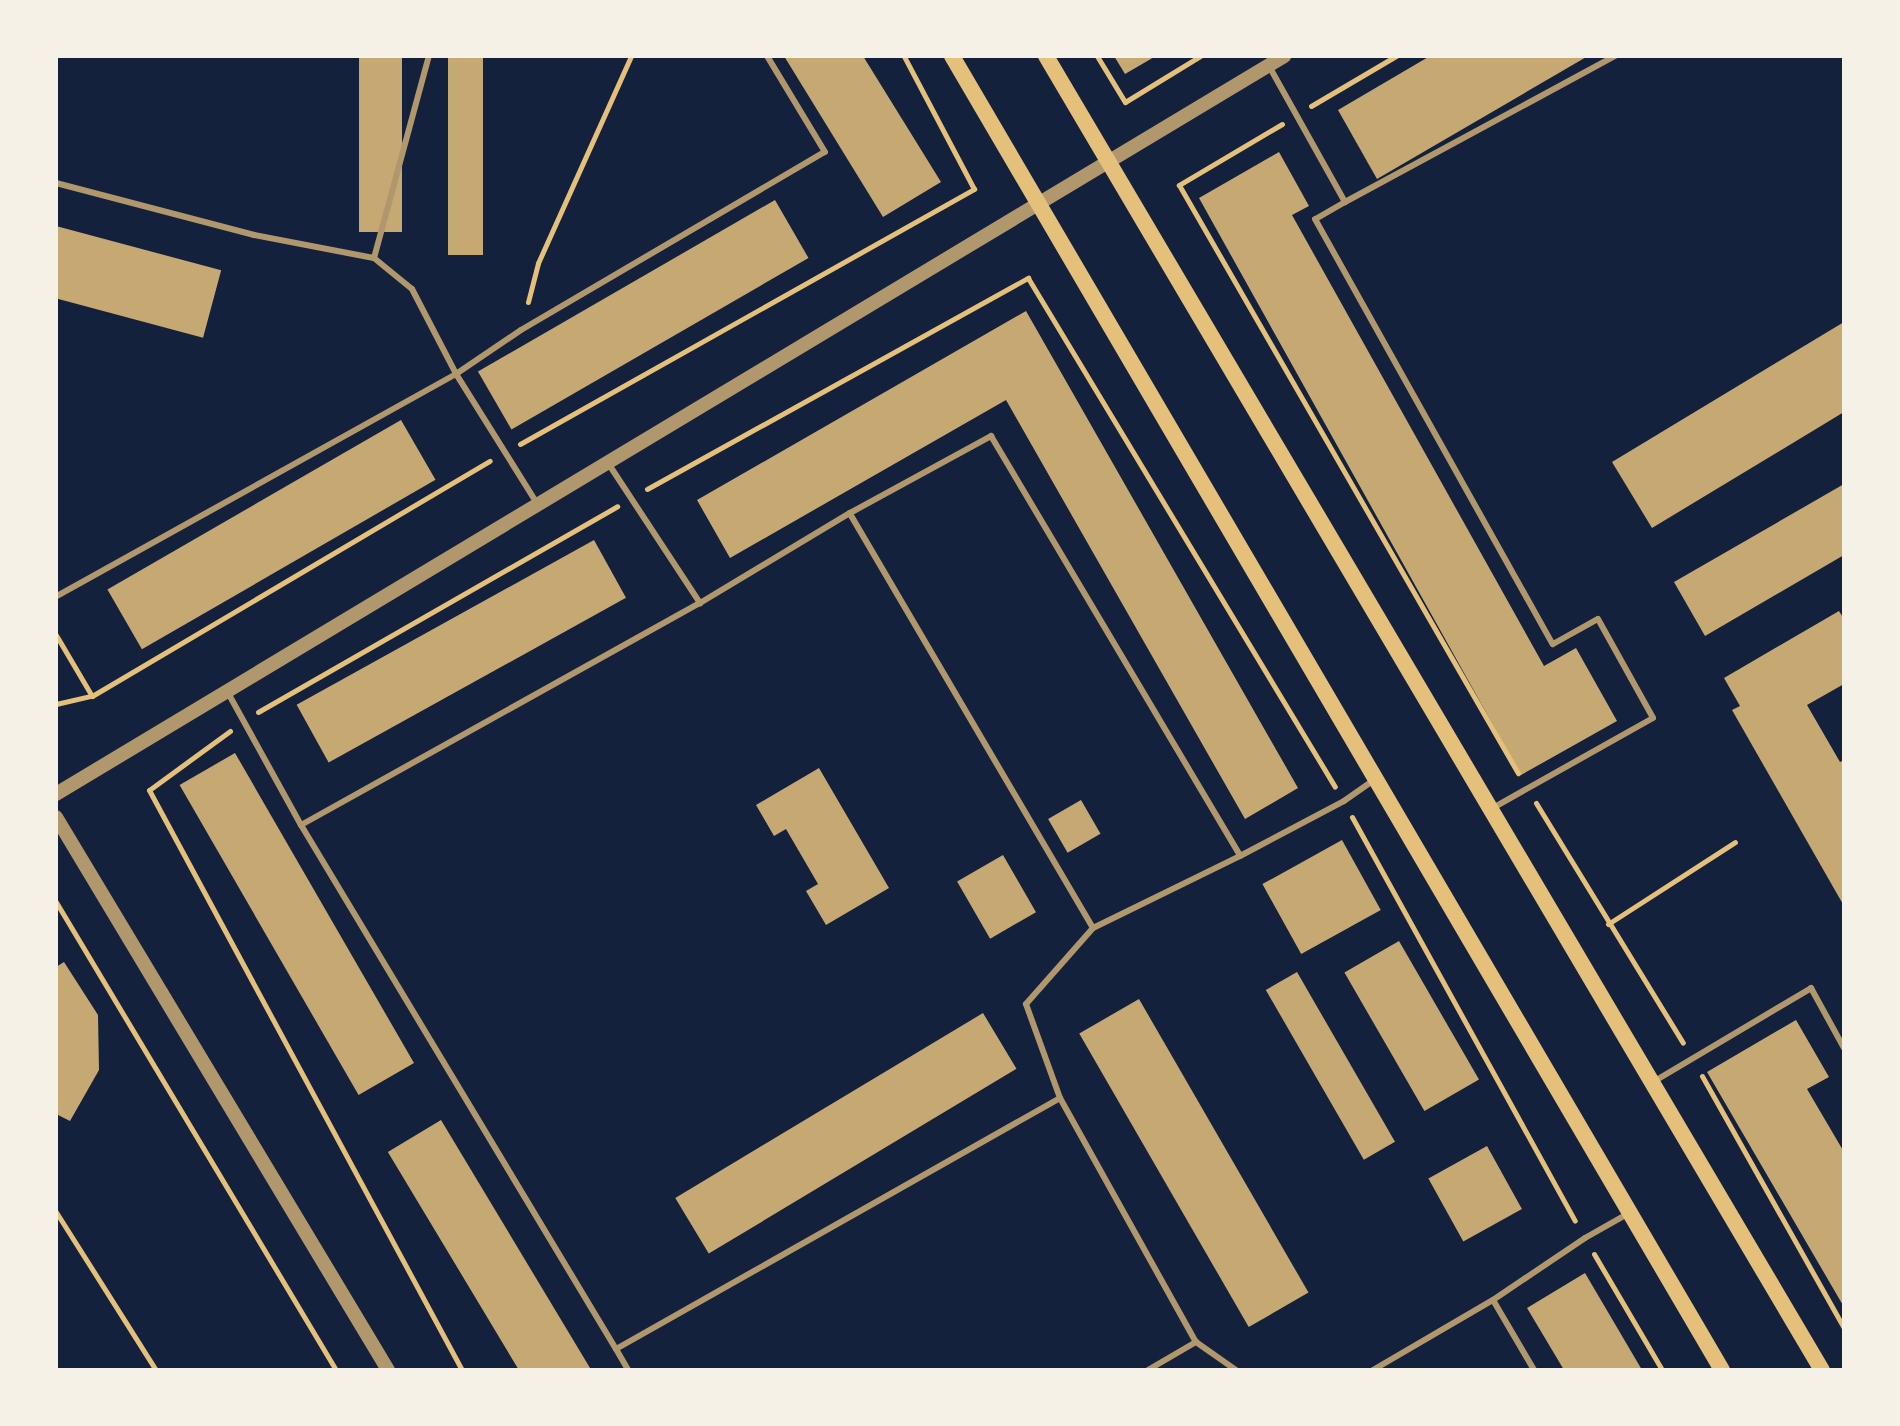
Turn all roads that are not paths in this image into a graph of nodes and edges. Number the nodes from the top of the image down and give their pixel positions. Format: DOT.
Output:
graph roads {
  1 [pos="429,56"];
  2 [pos="767,56"];
  3 [pos="952,56"];
  4 [pos="1046,56"];
  5 [pos="1284,56"];
  6 [pos="1615,56"];
  7 [pos="1268,65"];
  8 [pos="1107,160"];
  9 [pos="56,183"];
  10 [pos="1345,202"];
  11 [pos="1037,207"];
  12 [pos="374,258"];
  13 [pos="456,374"];
  14 [pos="608,463"];
  15 [pos="538,505"];
  16 [pos="850,513"];
  17 [pos="56,597"];
  18 [pos="700,603"];
  19 [pos="227,691"];
  20 [pos="1374,780"];
  21 [pos="56,794"];
  22 [pos="1491,809"];
  23 [pos="56,817"];
  24 [pos="301,825"];
  25 [pos="1240,856"];
  26 [pos="1093,928"];
  27 [pos="1844,1048"];
  28 [pos="1653,1082"];
  29 [pos="1060,1098"];
  30 [pos="1629,1213"];
  31 [pos="1493,1300"];
  32 [pos="1196,1342"];
  33 [pos="616,1349"];
  34 [pos="388,1370"];
  35 [pos="628,1370"];
  36 [pos="1148,1370"];
  37 [pos="1236,1370"];
  38 [pos="1373,1370"];
  39 [pos="1534,1370"];
  40 [pos="1722,1370"];
  41 [pos="1822,1370"];
  1 -- 12 [label="lane"];
  2 -- 13 [label="lane"];
  3 -- 11 [label="main road"];
  4 -- 8 [label="main road"];
  5 -- 7 [label="street"];
  6 -- 10 [label="lane"];
  7 -- 8 [label="street"];
  7 -- 10 [label="lane"];
  8 -- 11 [label="street"];
  8 -- 22 [label="main road"];
  9 -- 12 [label="lane"];
  10 -- 22 [label="lane"];
  11 -- 14 [label="street"];
  11 -- 20 [label="main road"];
  12 -- 13 [label="lane"];
  13 -- 15 [label="lane"];
  13 -- 17 [label="lane"];
  14 -- 15 [label="street"];
  14 -- 18 [label="lane"];
  15 -- 19 [label="street"];
  16 -- 18 [label="lane"];
  16 -- 25 [label="lane"];
  16 -- 26 [label="lane"];
  18 -- 24 [label="lane"];
  19 -- 21 [label="street"];
  19 -- 24 [label="lane"];
  20 -- 25 [label="lane"];
  20 -- 30 [label="main road"];
  22 -- 28 [label="main road"];
  23 -- 34 [label="street"];
  24 -- 33 [label="lane"];
  25 -- 26 [label="lane"];
  26 -- 29 [label="lane"];
  27 -- 28 [label="lane"];
  28 -- 41 [label="main road"];
  29 -- 32 [label="lane"];
  29 -- 33 [label="lane"];
  30 -- 31 [label="lane"];
  30 -- 40 [label="main road"];
  31 -- 38 [label="lane"];
  31 -- 39 [label="lane"];
  32 -- 36 [label="lane"];
  32 -- 37 [label="lane"];
  33 -- 35 [label="lane"];
}
